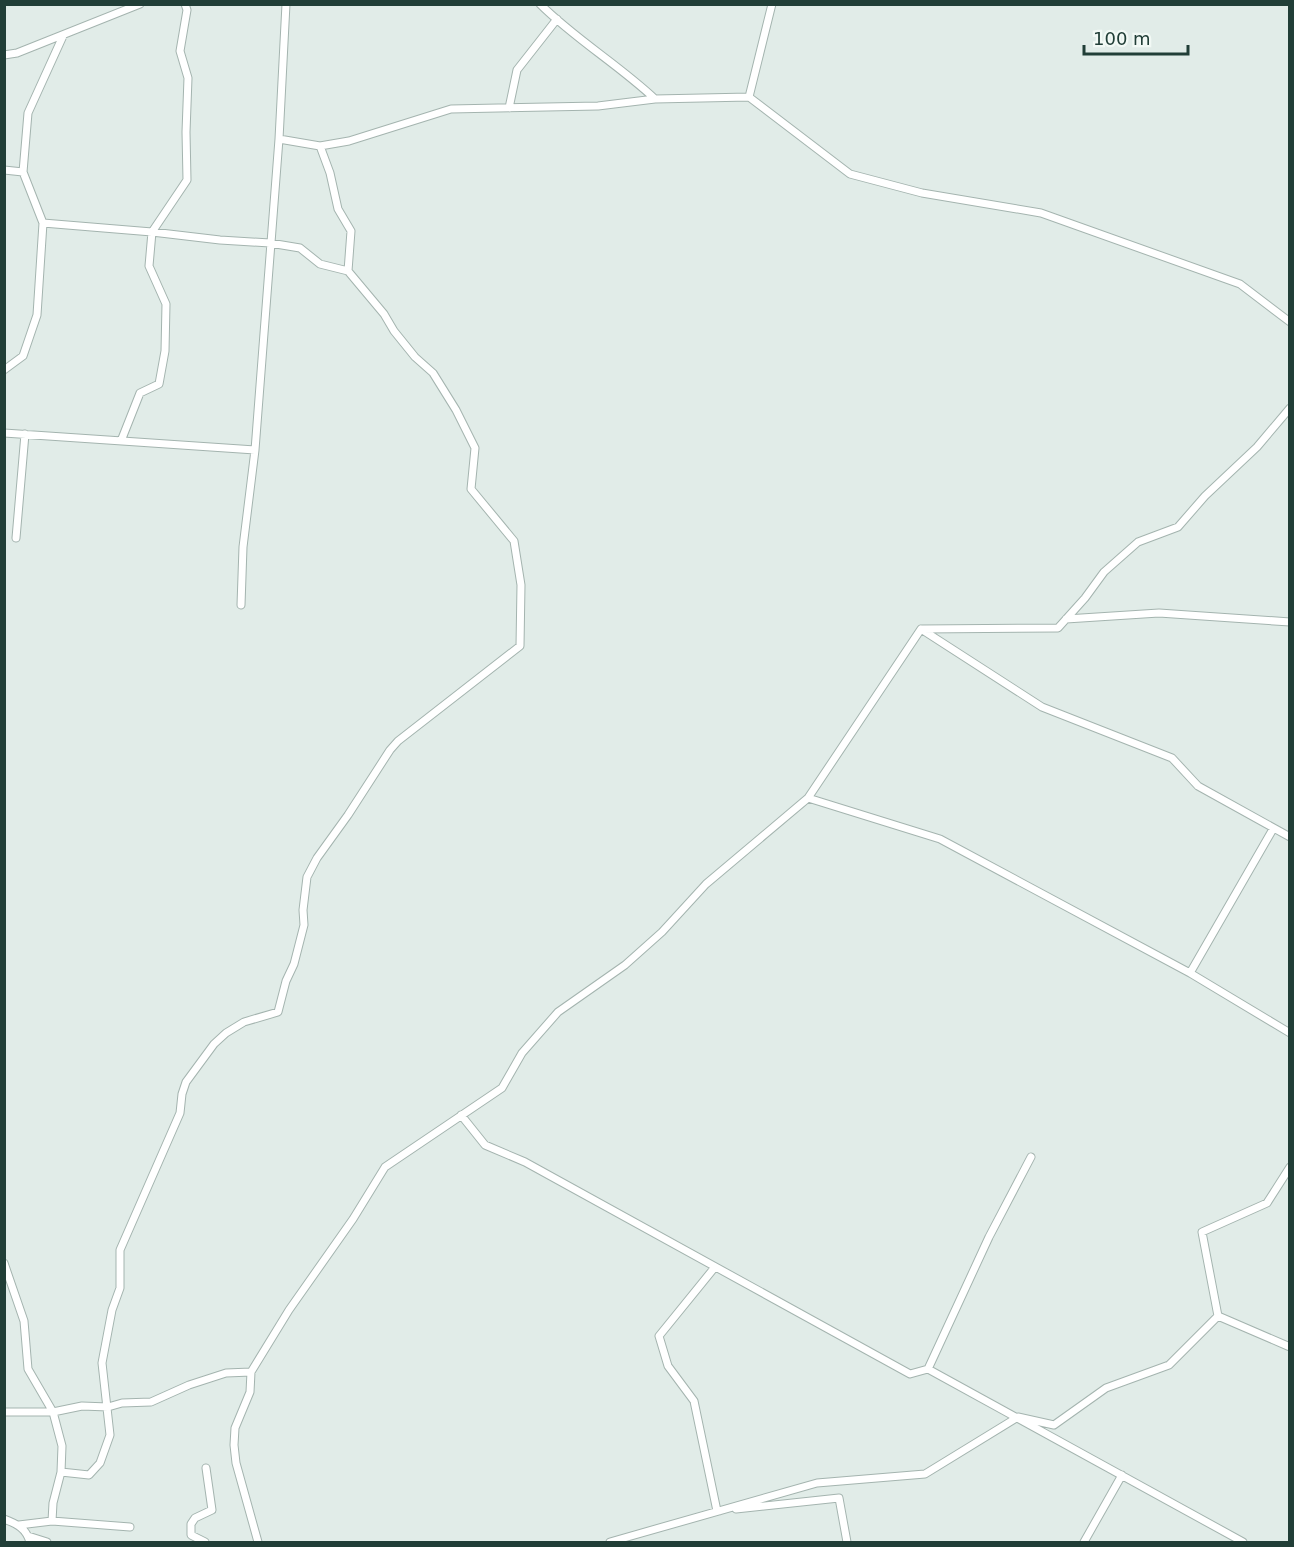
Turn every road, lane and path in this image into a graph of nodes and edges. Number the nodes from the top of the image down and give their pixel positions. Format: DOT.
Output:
graph roads {
  1 [pos="140,4"];
  2 [pos="185,4"];
  3 [pos="286,4"];
  4 [pos="540,4"];
  5 [pos="772,4"];
  6 [pos="557,19"];
  7 [pos="63,36"];
  8 [pos="4,55"];
  9 [pos="748,97"];
  10 [pos="655,99"];
  11 [pos="509,108"];
  12 [pos="279,139"];
  13 [pos="320,146"];
  14 [pos="4,170"];
  15 [pos="22,172"];
  16 [pos="43,224"];
  17 [pos="152,232"];
  18 [pos="270,243"];
  19 [pos="348,271"];
  20 [pos="1290,322"];
  21 [pos="4,370"];
  22 [pos="1290,408"];
  23 [pos="4,433"];
  24 [pos="25,434"];
  25 [pos="121,441"];
  26 [pos="255,450"];
  27 [pos="16,538"];
  28 [pos="241,606"];
  29 [pos="1066,619"];
  30 [pos="1290,622"];
  31 [pos="921,629"];
  32 [pos="808,798"];
  33 [pos="1273,829"];
  34 [pos="1290,837"];
  35 [pos="1191,972"];
  36 [pos="1290,1033"];
  37 [pos="461,1115"];
  38 [pos="1031,1157"];
  39 [pos="1290,1167"];
  40 [pos="4,1263"];
  41 [pos="715,1267"];
  42 [pos="1218,1316"];
  43 [pos="1290,1347"];
  44 [pos="928,1369"];
  45 [pos="251,1372"];
  46 [pos="108,1407"];
  47 [pos="4,1412"];
  48 [pos="53,1412"];
  49 [pos="1018,1417"];
  50 [pos="206,1468"];
  51 [pos="61,1472"];
  52 [pos="1122,1475"];
  53 [pos="717,1511"];
  54 [pos="4,1519"];
  55 [pos="52,1521"];
  56 [pos="19,1525"];
  57 [pos="130,1527"];
  58 [pos="29,1539"];
  59 [pos="47,1542"];
  60 [pos="205,1542"];
  61 [pos="258,1542"];
  62 [pos="610,1542"];
  63 [pos="848,1542"];
  64 [pos="1084,1542"];
  65 [pos="1243,1542"];
  1 -- 7 [label="street"];
  2 -- 17 [label="street"];
  3 -- 12 [label="street"];
  4 -- 6 [label="street"];
  5 -- 9 [label="street"];
  6 -- 10 [label="street"];
  6 -- 11 [label="street"];
  7 -- 8 [label="street"];
  7 -- 15 [label="street"];
  9 -- 10 [label="street"];
  9 -- 20 [label="street"];
  10 -- 11 [label="street"];
  11 -- 13 [label="street"];
  12 -- 13 [label="street"];
  12 -- 18 [label="street"];
  13 -- 19 [label="street"];
  14 -- 15 [label="street"];
  15 -- 16 [label="street"];
  16 -- 17 [label="street"];
  16 -- 21 [label="street"];
  17 -- 18 [label="street"];
  17 -- 25 [label="street"];
  18 -- 19 [label="street"];
  18 -- 26 [label="street"];
  19 -- 46 [label="street"];
  22 -- 29 [label="street"];
  23 -- 24 [label="street"];
  24 -- 25 [label="street"];
  24 -- 27 [label="street"];
  25 -- 26 [label="street"];
  26 -- 28 [label="street"];
  29 -- 30 [label="street"];
  29 -- 31 [label="street"];
  31 -- 32 [label="street"];
  31 -- 33 [label="street"];
  32 -- 35 [label="street"];
  32 -- 37 [label="street"];
  33 -- 34 [label="street"];
  33 -- 35 [label="street"];
  35 -- 36 [label="street"];
  37 -- 41 [label="street"];
  37 -- 45 [label="street"];
  38 -- 44 [label="street"];
  39 -- 42 [label="street"];
  40 -- 48 [label="street"];
  41 -- 44 [label="street"];
  41 -- 53 [label="street"];
  42 -- 43 [label="street"];
  42 -- 49 [label="street"];
  44 -- 49 [label="street"];
  45 -- 46 [label="street"];
  45 -- 61 [label="street"];
  46 -- 48 [label="street"];
  46 -- 51 [label="street"];
  47 -- 48 [label="street"];
  48 -- 51 [label="street"];
  49 -- 52 [label="street"];
  49 -- 53 [label="street"];
  50 -- 60 [label="street"];
  51 -- 55 [label="street"];
  52 -- 64 [label="street"];
  52 -- 65 [label="street"];
  53 -- 62 [label="street"];
  53 -- 63 [label="street"];
  54 -- 56 [label="street"];
  55 -- 56 [label="street"];
  55 -- 57 [label="street"];
  56 -- 58 [label="street"];
  58 -- 59 [label="street"];
}
